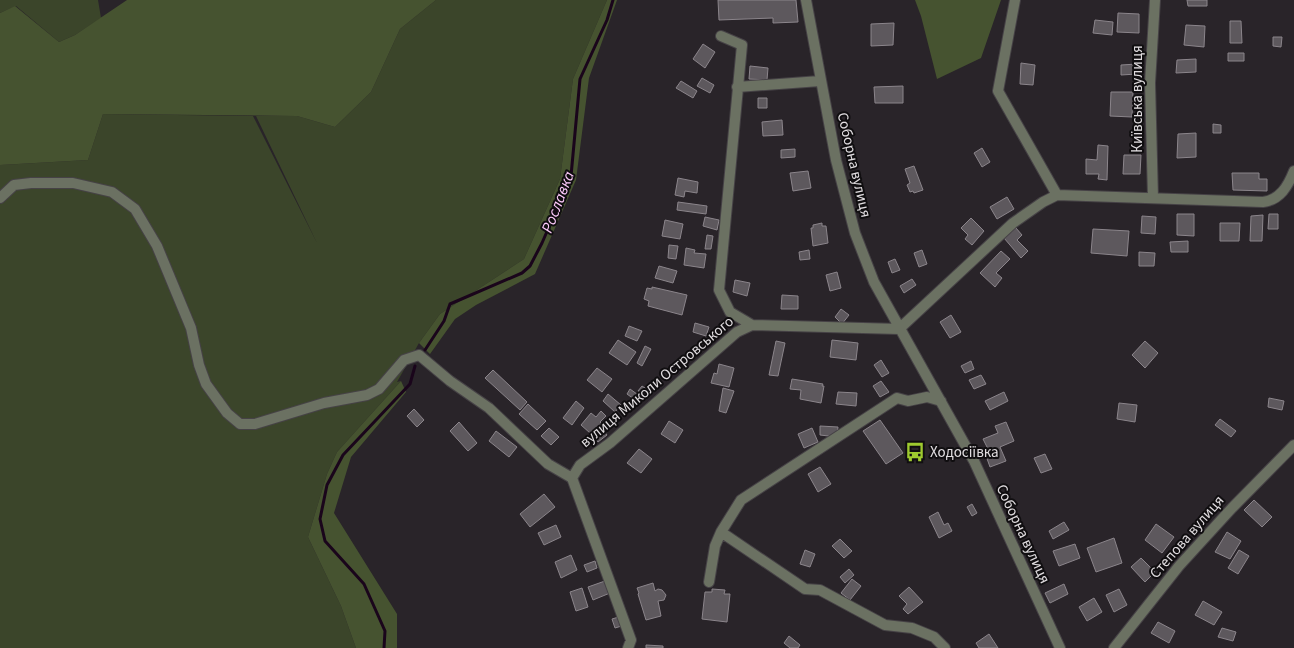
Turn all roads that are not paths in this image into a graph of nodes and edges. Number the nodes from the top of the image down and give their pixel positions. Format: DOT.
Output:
graph roads {
  1 [pos="806,0"];
  2 [pos="1014,0"];
  3 [pos="1155,0"];
  4 [pos="721,36"];
  5 [pos="820,81"];
  6 [pos="737,87"];
  7 [pos="1294,171"];
  8 [pos="1057,195"];
  9 [pos="0,198"];
  10 [pos="1153,198"];
  11 [pos="752,325"];
  12 [pos="899,329"];
  13 [pos="940,401"];
  14 [pos="1292,450"];
  15 [pos="572,478"];
  16 [pos="721,532"];
  17 [pos="709,582"];
  18 [pos="628,648"];
  19 [pos="945,648"];
  20 [pos="1060,648"];
  21 [pos="1114,648"];
  1 -- 5 [label="street, Соборна вулиця"];
  2 -- 8 [label="street"];
  3 -- 10 [label="street, Київська вулиця"];
  4 -- 6 [label="street, вулиця Миколи Островського"];
  5 -- 6 [label="street"];
  5 -- 12 [label="street, Соборна вулиця"];
  6 -- 11 [label="street, вулиця Миколи Островського"];
  7 -- 10 [label="street"];
  8 -- 10 [label="street"];
  8 -- 12 [label="street"];
  9 -- 15 [label="street"];
  11 -- 12 [label="street"];
  11 -- 15 [label="street, вулиця Миколи Островського"];
  12 -- 13 [label="street, Соборна вулиця"];
  13 -- 16 [label="street"];
  13 -- 20 [label="street, Соборна вулиця"];
  14 -- 21 [label="street, Степова вулиця"];
  15 -- 18 [label="street"];
  16 -- 17 [label="street"];
  16 -- 19 [label="street"];
}
